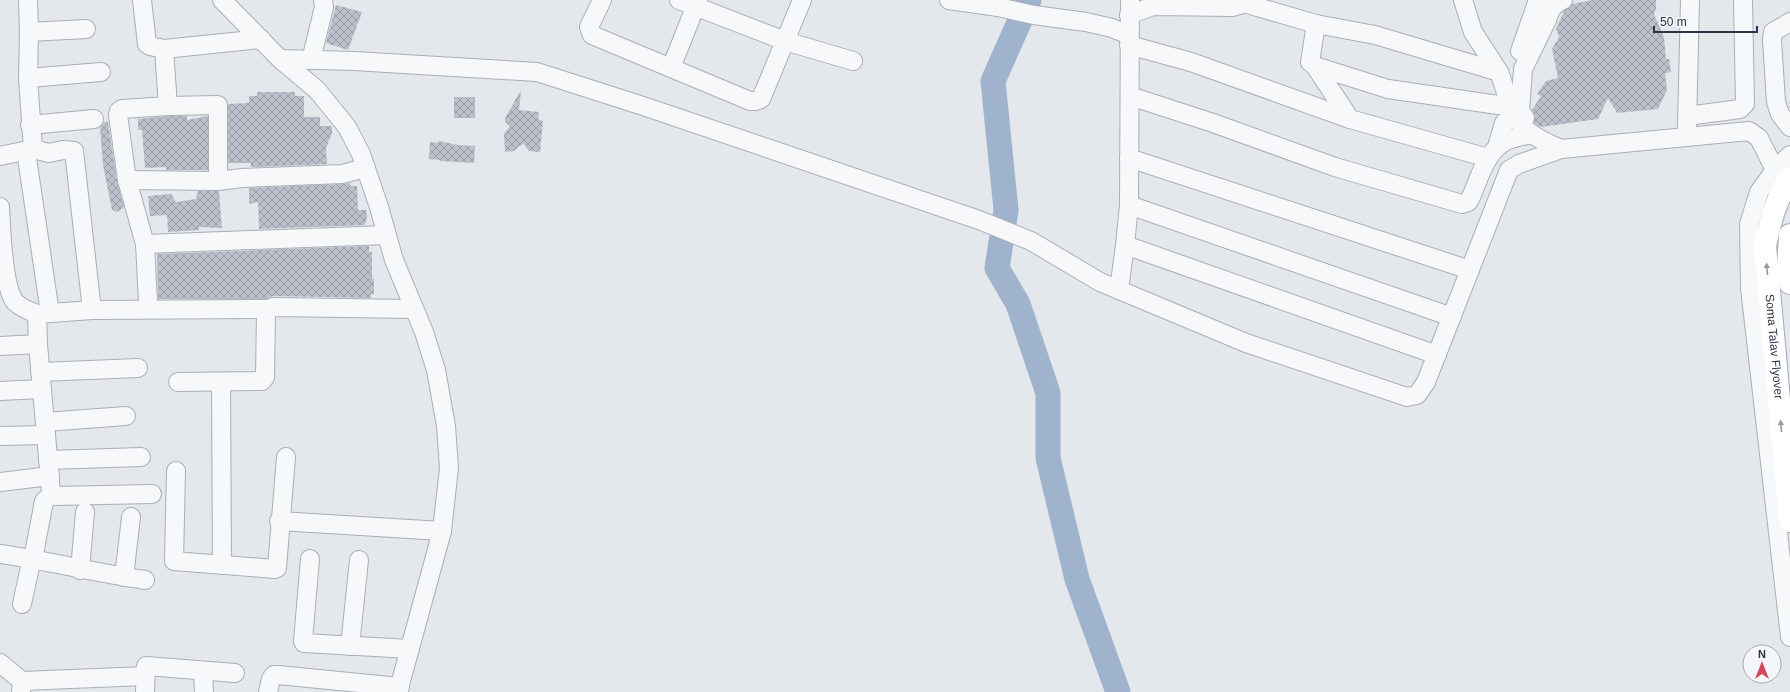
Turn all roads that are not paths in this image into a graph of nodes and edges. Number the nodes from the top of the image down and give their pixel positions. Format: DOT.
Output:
graph roads {
  1 [pos="28,0"];
  2 [pos="142,0"];
  3 [pos="222,0"];
  4 [pos="323,0"];
  5 [pos="602,0"];
  6 [pos="802,0"];
  7 [pos="949,0"];
  8 [pos="1463,0"];
  9 [pos="1538,0"];
  10 [pos="1563,0"];
  11 [pos="1690,0"];
  12 [pos="1744,0"];
  13 [pos="691,2"];
  14 [pos="1252,2"];
  15 [pos="1129,8"];
  16 [pos="1790,22"];
  17 [pos="1316,24"];
  18 [pos="86,29"];
  19 [pos="29,32"];
  20 [pos="261,38"];
  21 [pos="1129,40"];
  22 [pos="785,42"];
  23 [pos="164,49"];
  24 [pos="280,59"];
  25 [pos="311,60"];
  26 [pos="853,61"];
  27 [pos="1315,66"];
  28 [pos="671,68"];
  29 [pos="100,72"];
  30 [pos="28,78"];
  31 [pos="1502,79"];
  32 [pos="1130,96"];
  33 [pos="168,106"];
  34 [pos="1512,107"];
  35 [pos="1711,113"];
  36 [pos="1687,116"];
  37 [pos="1350,118"];
  38 [pos="94,119"];
  39 [pos="1504,123"];
  40 [pos="30,125"];
  41 [pos="1790,128"];
  42 [pos="1532,134"];
  43 [pos="1737,136"];
  44 [pos="1687,137"];
  45 [pos="1566,149"];
  46 [pos="30,150"];
  47 [pos="1492,152"];
  48 [pos="1790,155"];
  49 [pos="0,156"];
  50 [pos="1129,158"];
  51 [pos="366,168"];
  52 [pos="1783,174"];
  53 [pos="128,180"];
  54 [pos="218,181"];
  55 [pos="1128,205"];
  56 [pos="0,207"];
  57 [pos="386,235"];
  58 [pos="1790,235"];
  59 [pos="145,244"];
  60 [pos="1125,245"];
  61 [pos="2,250"];
  62 [pos="1470,270"];
  63 [pos="1790,283"];
  64 [pos="1118,290"];
  65 [pos="7,300"];
  66 [pos="148,302"];
  67 [pos="268,309"];
  68 [pos="414,309"];
  69 [pos="92,310"];
  70 [pos="44,314"];
  71 [pos="1452,317"];
  72 [pos="38,344"];
  73 [pos="0,346"];
  74 [pos="1437,355"];
  75 [pos="138,368"];
  76 [pos="41,380"];
  77 [pos="178,382"];
  78 [pos="221,382"];
  79 [pos="0,391"];
  80 [pos="126,416"];
  81 [pos="45,428"];
  82 [pos="0,436"];
  83 [pos="142,457"];
  84 [pos="286,457"];
  85 [pos="49,468"];
  86 [pos="176,471"];
  87 [pos="0,482"];
  88 [pos="52,494"];
  89 [pos="152,494"];
  90 [pos="85,512"];
  91 [pos="131,517"];
  92 [pos="279,521"];
  93 [pos="1790,521"];
  94 [pos="442,531"];
  95 [pos="0,554"];
  96 [pos="33,559"];
  97 [pos="310,559"];
  98 [pos="359,560"];
  99 [pos="222,566"];
  100 [pos="80,570"];
  101 [pos="124,577"];
  102 [pos="145,580"];
  103 [pos="22,604"];
  104 [pos="1790,637"];
  105 [pos="350,646"];
  106 [pos="410,649"];
  107 [pos="0,663"];
  108 [pos="203,671"];
  109 [pos="235,673"];
  110 [pos="145,684"];
  111 [pos="22,687"];
  112 [pos="399,689"];
  113 [pos="204,692"];
  114 [pos="268,692"];
  1 -- 19 [label="street"];
  2 -- 23 [label="street"];
  3 -- 20 [label="street"];
  4 -- 25 [label="street"];
  5 -- 28 [label="street"];
  6 -- 22 [label="street"];
  7 -- 21 [label="street"];
  8 -- 31 [label="street"];
  9 -- 31 [label="street"];
  10 -- 45 [label="street"];
  11 -- 36 [label="street"];
  12 -- 35 [label="street"];
  13 -- 22 [label="street"];
  13 -- 28 [label="street"];
  14 -- 15 [label="street"];
  14 -- 17 [label="street"];
  15 -- 21 [label="street"];
  16 -- 41 [label="street"];
  17 -- 27 [label="street"];
  17 -- 31 [label="street"];
  18 -- 19 [label="street"];
  19 -- 30 [label="street"];
  20 -- 23 [label="street"];
  20 -- 24 [label="street"];
  21 -- 32 [label="street"];
  21 -- 37 [label="street"];
  22 -- 26 [label="street"];
  22 -- 28 [label="street"];
  23 -- 33 [label="street"];
  24 -- 25 [label="street"];
  24 -- 51 [label="street"];
  25 -- 64 [label="street"];
  27 -- 34 [label="street"];
  27 -- 37 [label="street"];
  29 -- 30 [label="street"];
  30 -- 40 [label="street"];
  31 -- 34 [label="street"];
  32 -- 47 [label="street"];
  32 -- 50 [label="street"];
  33 -- 53 [label="street"];
  33 -- 54 [label="street"];
  34 -- 42 [label="street"];
  35 -- 36 [label="street"];
  35 -- 43 [label="street"];
  36 -- 44 [label="street"];
  37 -- 47 [label="street"];
  38 -- 40 [label="street"];
  39 -- 47 [label="street"];
  40 -- 46 [label="street"];
  42 -- 45 [label="street"];
  42 -- 47 [label="street"];
  43 -- 44 [label="street"];
  43 -- 52 [label="street"];
  44 -- 45 [label="street"];
  45 -- 62 [label="street"];
  46 -- 49 [label="street"];
  46 -- 69 [label="street"];
  46 -- 70 [label="street"];
  48 -- 52 [label="street"];
  50 -- 55 [label="street"];
  50 -- 62 [label="street"];
  51 -- 54 [label="street"];
  51 -- 57 [label="street"];
  93 -- 52 [label="main road, Soma Talav Flyover, one-way"];
  52 -- 104 [label="street"];
  53 -- 54 [label="street"];
  53 -- 59 [label="street"];
  55 -- 60 [label="street"];
  55 -- 71 [label="street"];
  56 -- 61 [label="street"];
  57 -- 59 [label="street"];
  57 -- 68 [label="street"];
  58 -- 63 [label="main road, Soma Talav Flyover"];
  59 -- 66 [label="street"];
  60 -- 64 [label="street"];
  60 -- 74 [label="street"];
  61 -- 65 [label="street"];
  62 -- 71 [label="street"];
  64 -- 74 [label="street"];
  65 -- 70 [label="street"];
  67 -- 68 [label="street"];
  67 -- 69 [label="street"];
  67 -- 78 [label="street"];
  68 -- 94 [label="street"];
  69 -- 70 [label="street"];
  70 -- 72 [label="street"];
  71 -- 74 [label="street"];
  72 -- 73 [label="street"];
  72 -- 76 [label="street"];
  75 -- 76 [label="street"];
  76 -- 79 [label="street"];
  76 -- 81 [label="street"];
  77 -- 78 [label="street"];
  78 -- 99 [label="street"];
  80 -- 81 [label="street"];
  81 -- 82 [label="street"];
  81 -- 85 [label="street"];
  83 -- 85 [label="street"];
  84 -- 92 [label="street"];
  85 -- 87 [label="street"];
  85 -- 88 [label="street"];
  86 -- 99 [label="street"];
  88 -- 89 [label="street"];
  88 -- 96 [label="street"];
  90 -- 100 [label="street"];
  91 -- 101 [label="street"];
  92 -- 94 [label="street"];
  92 -- 99 [label="street"];
  94 -- 106 [label="street"];
  95 -- 96 [label="street"];
  96 -- 100 [label="street"];
  96 -- 103 [label="street"];
  97 -- 105 [label="street"];
  98 -- 105 [label="street"];
  100 -- 101 [label="street"];
  101 -- 102 [label="street"];
  105 -- 106 [label="street"];
  106 -- 112 [label="street"];
  107 -- 111 [label="street"];
  108 -- 109 [label="street"];
  108 -- 110 [label="street"];
  108 -- 113 [label="street"];
  110 -- 111 [label="street"];
  112 -- 114 [label="street"];
}
